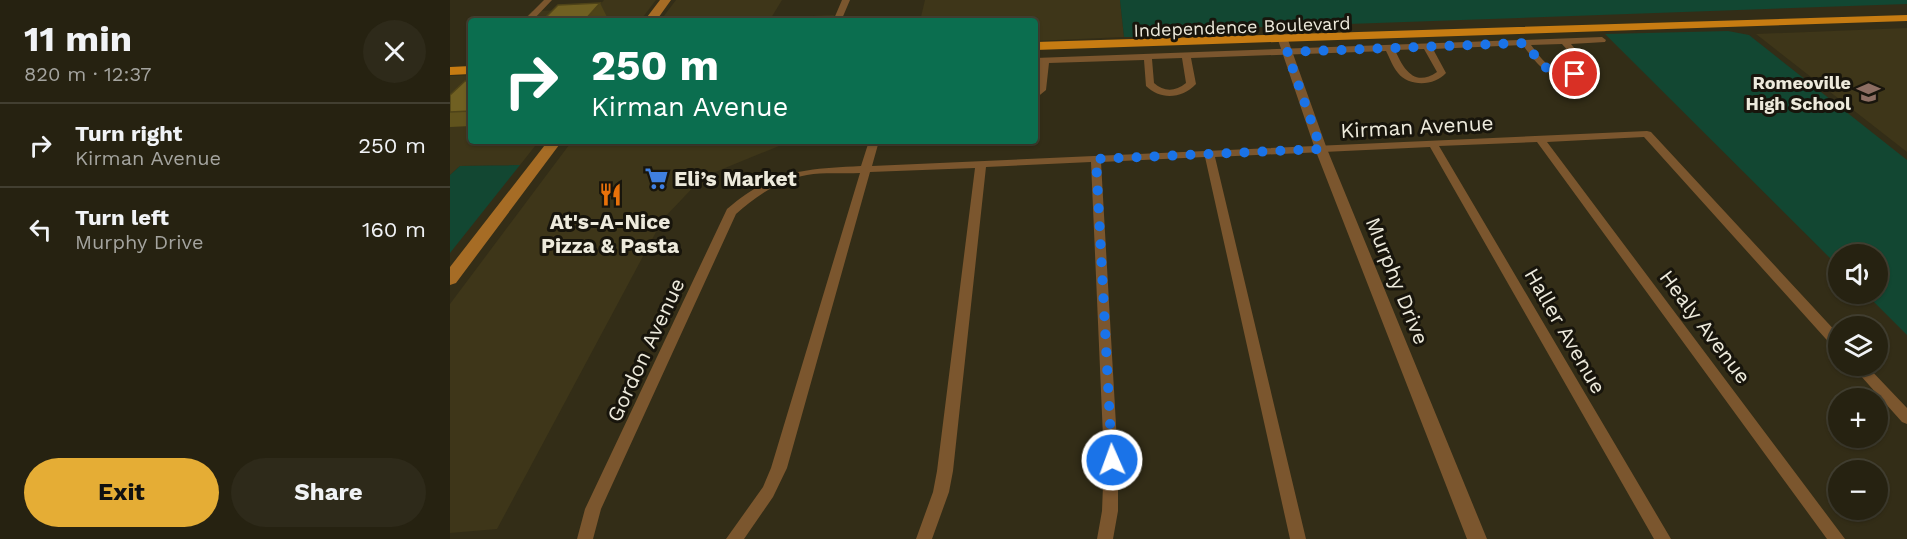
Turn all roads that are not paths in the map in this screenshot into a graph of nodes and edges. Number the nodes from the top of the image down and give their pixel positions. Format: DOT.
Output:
graph roads {
  1 [pos="548,0"];
  2 [pos="666,0"];
  3 [pos="846,0"];
  4 [pos="530,18"];
  5 [pos="652,18"];
  6 [pos="838,18"];
  7 [pos="1907,18"];
  8 [pos="1602,40"];
  9 [pos="1564,41"];
  10 [pos="1525,43"];
  11 [pos="1285,44"];
  12 [pos="1038,46"];
  13 [pos="1427,46"];
  14 [pos="1389,48"];
  15 [pos="1186,56"];
  16 [pos="1148,57"];
  17 [pos="1038,58"];
  18 [pos="468,70"];
  19 [pos="450,71"];
  20 [pos="1038,93"];
  21 [pos="1540,139"];
  22 [pos="553,144"];
  23 [pos="873,144"];
  24 [pos="1433,144"];
  25 [pos="1321,149"];
  26 [pos="1209,154"];
  27 [pos="1096,159"];
  28 [pos="981,164"];
  29 [pos="865,169"];
  30 [pos="450,279"];
  31 [pos="1828,332"];
  32 [pos="1869,376"];
  33 [pos="1907,418"];
  34 [pos="585,539"];
  35 [pos="734,539"];
  36 [pos="924,539"];
  37 [pos="1105,539"];
  38 [pos="1298,539"];
  39 [pos="1477,539"];
  40 [pos="1663,539"];
  41 [pos="1837,539"];
  1 -- 4 [label="street"];
  2 -- 5 [label="main road"];
  3 -- 6 [label="street"];
  7 -- 11 [label="main road, Independence Boulevard"];
  8 -- 9 [label="street"];
  9 -- 10 [label="street"];
  9 -- 10 [label="street"];
  10 -- 13 [label="street"];
  11 -- 12 [label="main road, Independence Boulevard"];
  11 -- 14 [label="street"];
  11 -- 15 [label="street"];
  11 -- 17 [label="main road, Independence Boulevard"];
  11 -- 25 [label="street, Murphy Drive"];
  13 -- 14 [label="street"];
  13 -- 14 [label="street"];
  15 -- 16 [label="street"];
  15 -- 16 [label="street"];
  16 -- 17 [label="street"];
  17 -- 20 [label="street"];
  18 -- 19 [label="main road"];
  21 -- 24 [label="street, Kirman Avenue"];
  21 -- 31 [label="street, Kirman Avenue"];
  21 -- 41 [label="street, Healy Avenue"];
  22 -- 30 [label="main road"];
  23 -- 29 [label="street"];
  24 -- 25 [label="street, Kirman Avenue"];
  24 -- 40 [label="street, Haller Avenue"];
  25 -- 26 [label="street, Kirman Avenue"];
  25 -- 39 [label="street, Murphy Drive"];
  26 -- 27 [label="street, Kirman Avenue"];
  26 -- 38 [label="street"];
  27 -- 28 [label="street, Kirman Avenue"];
  27 -- 37 [label="street"];
  28 -- 29 [label="street, Kirman Avenue"];
  28 -- 36 [label="street"];
  29 -- 34 [label="street, Gordon Avenue"];
  29 -- 35 [label="street"];
  32 -- 33 [label="street"];
}
